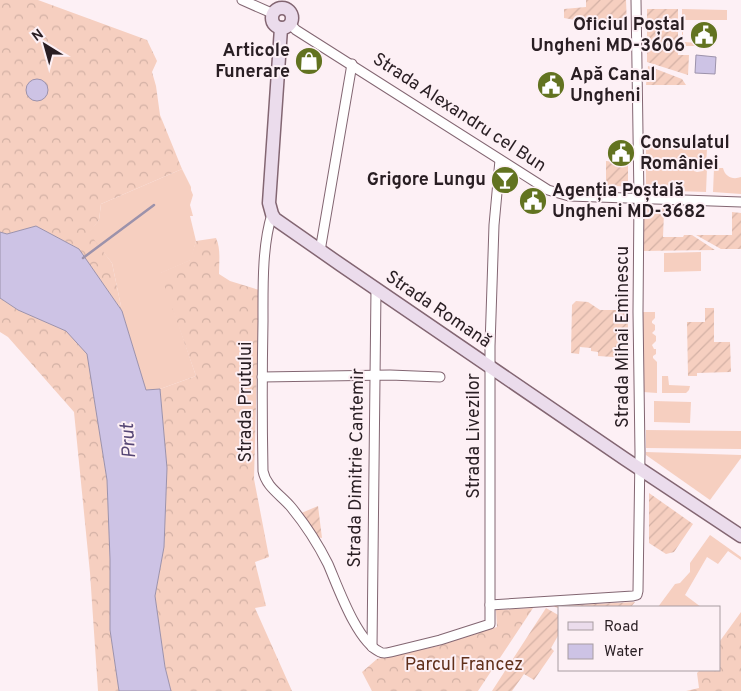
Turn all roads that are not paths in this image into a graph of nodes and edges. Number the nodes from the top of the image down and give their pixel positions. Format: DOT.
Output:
graph roads {
  1 [pos="242,0"];
  2 [pos="636,0"];
  3 [pos="280,7"];
  4 [pos="286,26"];
  5 [pos="352,64"];
  6 [pos="500,160"];
  7 [pos="639,199"];
  8 [pos="741,202"];
  9 [pos="272,214"];
  10 [pos="320,251"];
  11 [pos="376,289"];
  12 [pos="490,367"];
  13 [pos="374,375"];
  14 [pos="262,377"];
  15 [pos="440,377"];
  16 [pos="639,468"];
  17 [pos="741,536"];
  18 [pos="490,605"];
  19 [pos="372,647"];
  1 -- 3 [label="street"];
  2 -- 7 [label="street, Strada Mihai Eminescu"];
  3 -- 4 [label="main road"];
  4 -- 5 [label="street, Strada Alexandru cel Bun"];
  4 -- 9 [label="main road"];
  5 -- 6 [label="street, Strada Alexandru cel Bun"];
  5 -- 10 [label="street"];
  6 -- 7 [label="street, Strada Alexandru cel Bun"];
  6 -- 12 [label="street, Strada Livezilor"];
  7 -- 8 [label="street, Strada Alexandru cel Bun"];
  7 -- 16 [label="street, Strada Mihai Eminescu"];
  9 -- 10 [label="main road, Strada Romană"];
  9 -- 14 [label="street, Strada Prutului"];
  10 -- 11 [label="main road, Strada Romană"];
  11 -- 12 [label="main road, Strada Romană"];
  11 -- 13 [label="street, Strada Dimitrie Cantemir"];
  12 -- 16 [label="main road, Strada Romană"];
  12 -- 18 [label="street, Strada Livezilor"];
  13 -- 14 [label="street"];
  13 -- 15 [label="street"];
  13 -- 19 [label="street, Strada Dimitrie Cantemir"];
  14 -- 19 [label="street, Strada Prutului"];
  16 -- 17 [label="main road, Strada Romană"];
  16 -- 18 [label="street, Strada Mihai Eminescu"];
  18 -- 19 [label="street, Strada Livezilor"];
}
